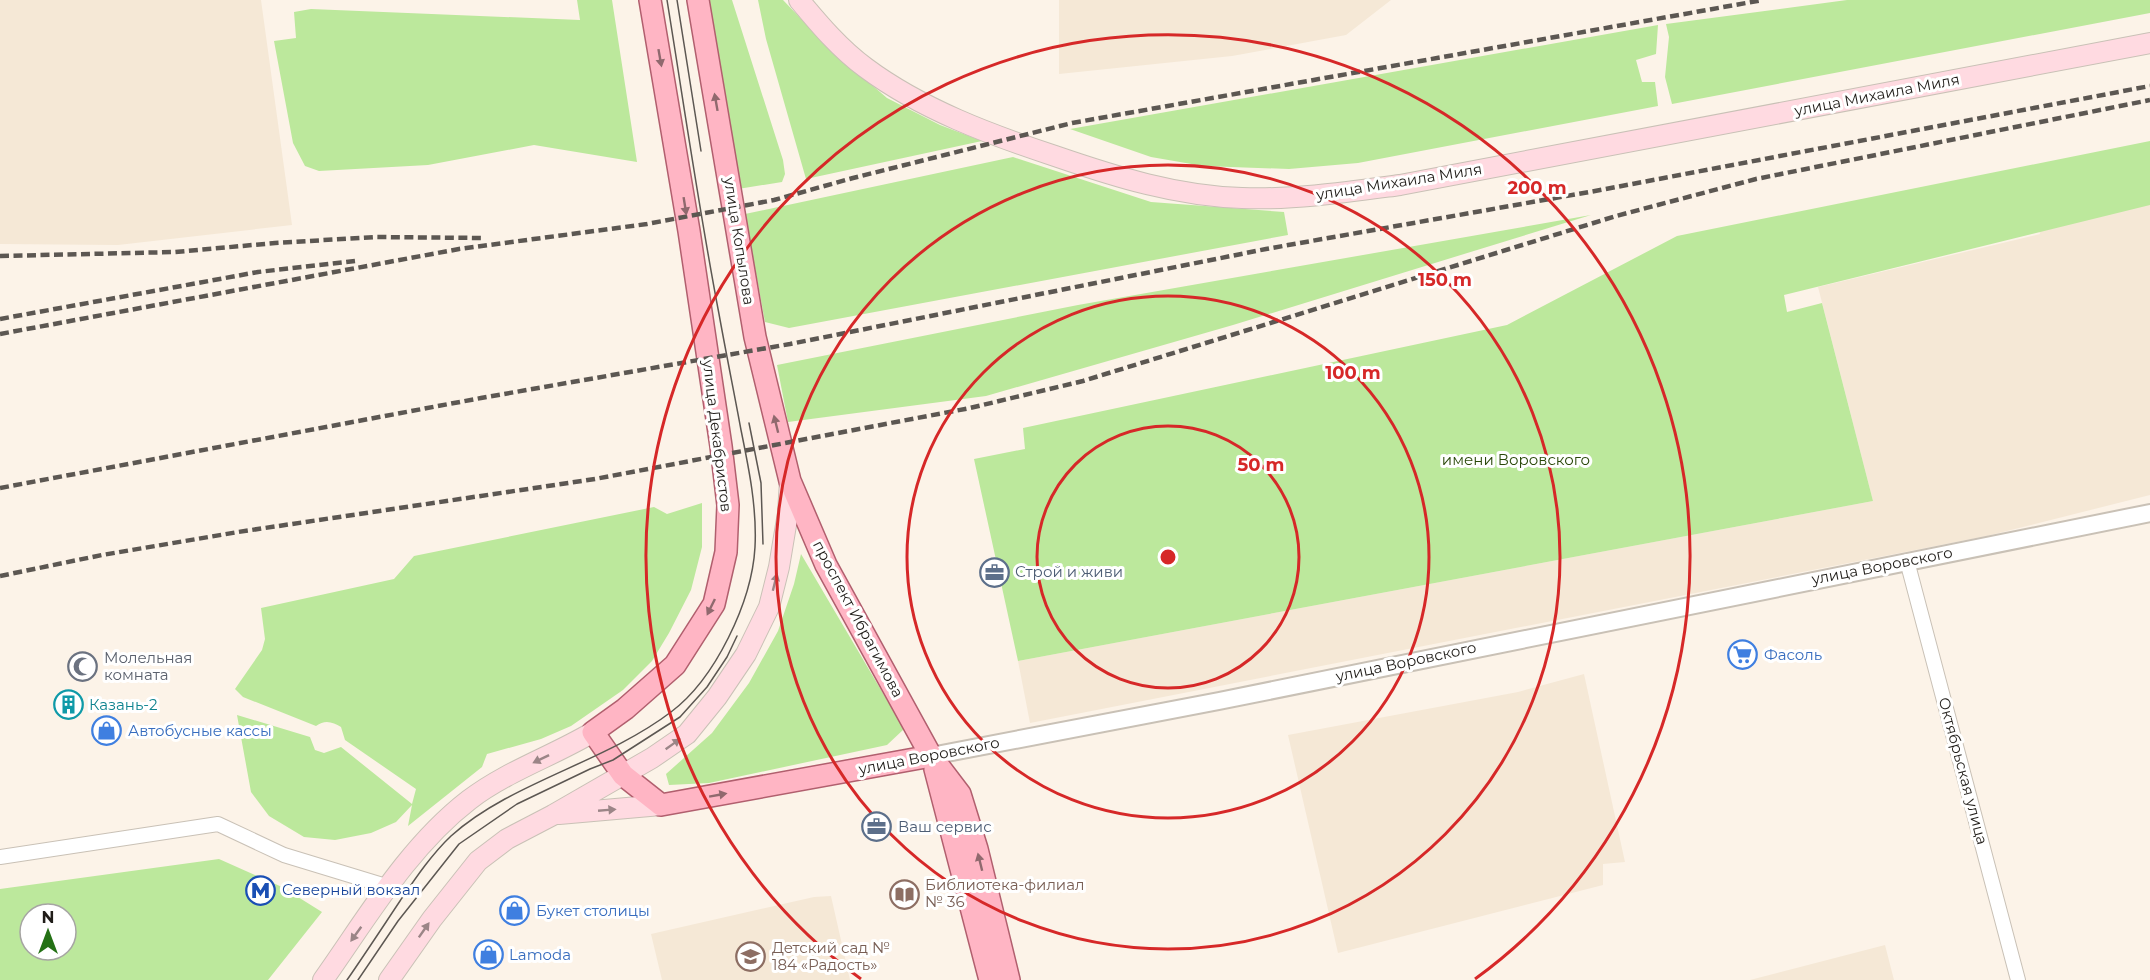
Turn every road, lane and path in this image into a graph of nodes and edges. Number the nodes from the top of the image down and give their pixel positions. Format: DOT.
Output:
graph roads {
  1 [pos="650,0"];
  2 [pos="698,0"];
  3 [pos="799,0"];
  4 [pos="2150,43"];
  5 [pos="790,481"];
  6 [pos="2150,513"];
  7 [pos="1907,561"];
  8 [pos="593,732"];
  9 [pos="931,756"];
  10 [pos="623,775"];
  11 [pos="660,805"];
  12 [pos="553,815"];
  13 [pos="0,857"];
  14 [pos="389,888"];
  15 [pos="323,980"];
  16 [pos="389,980"];
  17 [pos="990,980"];
  18 [pos="1009,980"];
  19 [pos="2018,980"];
  1 -- 8 [label="main road, улица Декабристов, one-way"];
  5 -- 2 [label="main road, улица Копылова, one-way"];
  3 -- 4 [label="main road, улица Михаила Миля"];
  5 -- 9 [label="main road, проспект Ибрагимова"];
  10 -- 5 [label="main road, one-way"];
  6 -- 7 [label="street, улица Воровского"];
  7 -- 9 [label="street, улица Воровского"];
  7 -- 19 [label="street, Октябрьская улица"];
  8 -- 10 [label="main road"];
  8 -- 14 [label="main road, улица Декабристов, one-way"];
  11 -- 9 [label="main road, улица Воровского, one-way"];
  9 -- 17 [label="main road, проспект Ибрагимова"];
  18 -- 9 [label="main road, проспект Ибрагимова, one-way"];
  10 -- 11 [label="main road"];
  10 -- 12 [label="main road"];
  12 -- 11 [label="main road, улица Воровского, one-way"];
  16 -- 12 [label="main road, one-way"];
  13 -- 14 [label="street"];
  14 -- 15 [label="main road, улица Декабристов, one-way"];
}
